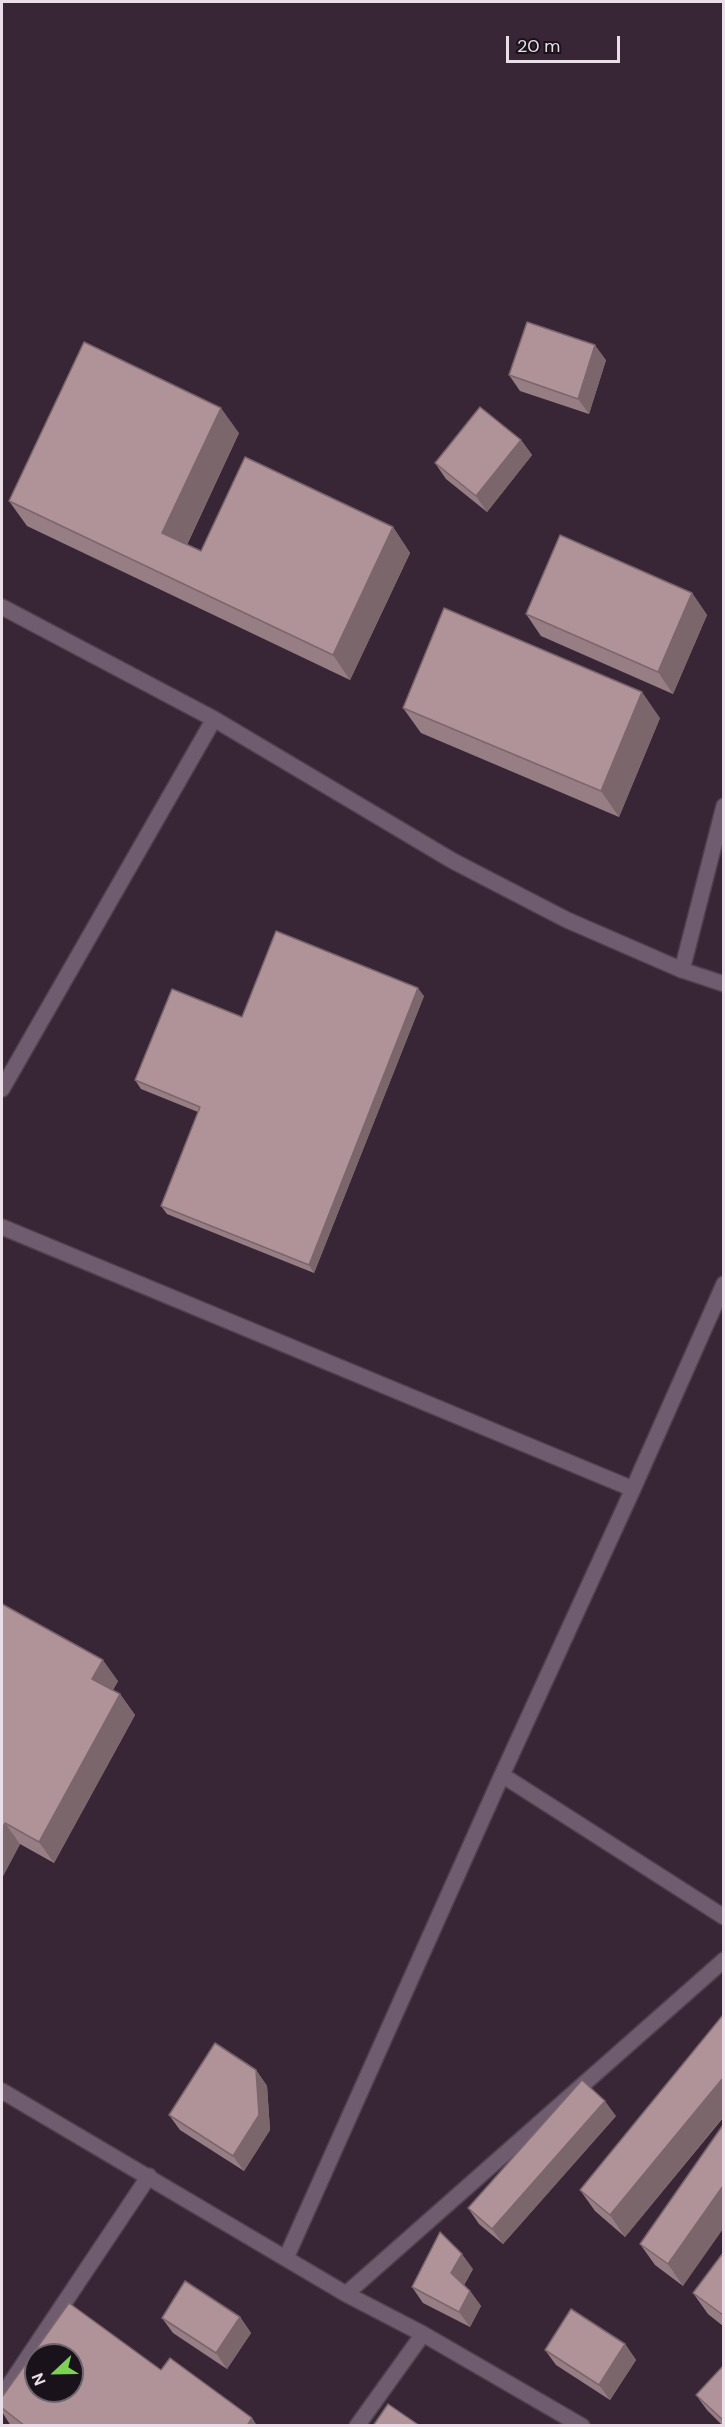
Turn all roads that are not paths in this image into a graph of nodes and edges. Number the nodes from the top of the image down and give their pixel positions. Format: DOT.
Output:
graph roads {
  1 [pos="2,607"];
  2 [pos="214,719"];
  3 [pos="723,806"];
  4 [pos="682,970"];
  5 [pos="723,984"];
  6 [pos="2,1089"];
  7 [pos="2,1227"];
  8 [pos="723,1284"];
  9 [pos="633,1489"];
  10 [pos="502,1775"];
  11 [pos="723,1917"];
  12 [pos="723,1960"];
  13 [pos="2,2091"];
  14 [pos="149,2176"];
  15 [pos="286,2258"];
  16 [pos="346,2294"];
  17 [pos="423,2334"];
  18 [pos="2,2396"];
  19 [pos="357,2426"];
  20 [pos="582,2426"];
  1 -- 2 [label="street"];
  2 -- 4 [label="street"];
  2 -- 6 [label="street"];
  3 -- 4 [label="street"];
  4 -- 5 [label="street"];
  7 -- 9 [label="street"];
  8 -- 9 [label="street"];
  9 -- 10 [label="street"];
  10 -- 11 [label="street"];
  10 -- 15 [label="street"];
  12 -- 16 [label="street"];
  13 -- 14 [label="street"];
  14 -- 15 [label="street"];
  14 -- 18 [label="street"];
  15 -- 16 [label="street"];
  16 -- 17 [label="street"];
  17 -- 19 [label="street"];
  17 -- 20 [label="street"];
}
